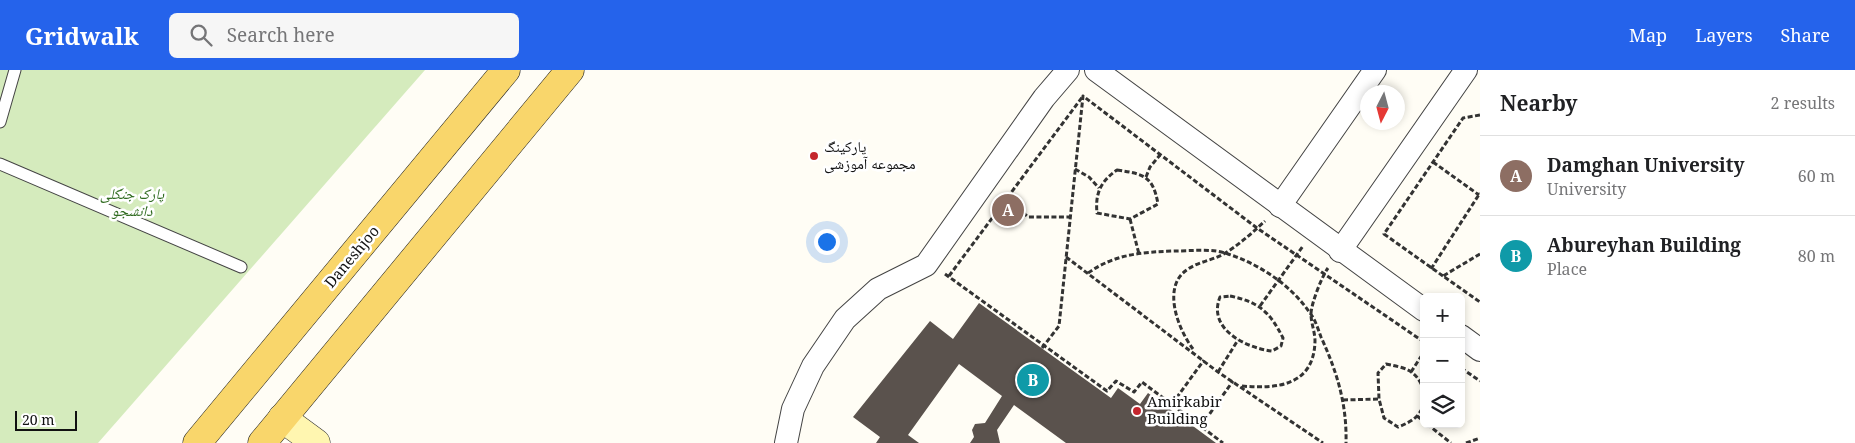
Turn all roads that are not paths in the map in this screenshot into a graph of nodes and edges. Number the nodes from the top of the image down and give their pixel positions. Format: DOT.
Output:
graph roads {
  1 [pos="15,70"];
  2 [pos="570,70"];
  3 [pos="1068,70"];
  4 [pos="1096,70"];
  5 [pos="1375,70"];
  6 [pos="1466,70"];
  7 [pos="492,82"];
  8 [pos="0,122"];
  9 [pos="0,164"];
  10 [pos="1280,206"];
  11 [pos="1340,251"];
  12 [pos="241,267"];
  13 [pos="1420,307"];
  14 [pos="1464,338"];
  15 [pos="1480,350"];
  16 [pos="282,418"];
  17 [pos="197,443"];
  18 [pos="262,443"];
  19 [pos="316,443"];
  20 [pos="786,443"];
  1 -- 8 [label="lane"];
  2 -- 16 [label="main road"];
  3 -- 20 [label="street"];
  4 -- 10 [label="street"];
  5 -- 10 [label="street"];
  6 -- 11 [label="street"];
  7 -- 17 [label="main road, Daneshjoo"];
  9 -- 12 [label="lane"];
  10 -- 11 [label="street"];
  11 -- 13 [label="street"];
  14 -- 15 [label="street"];
  16 -- 18 [label="main road"];
  16 -- 19 [label="street"];
}
